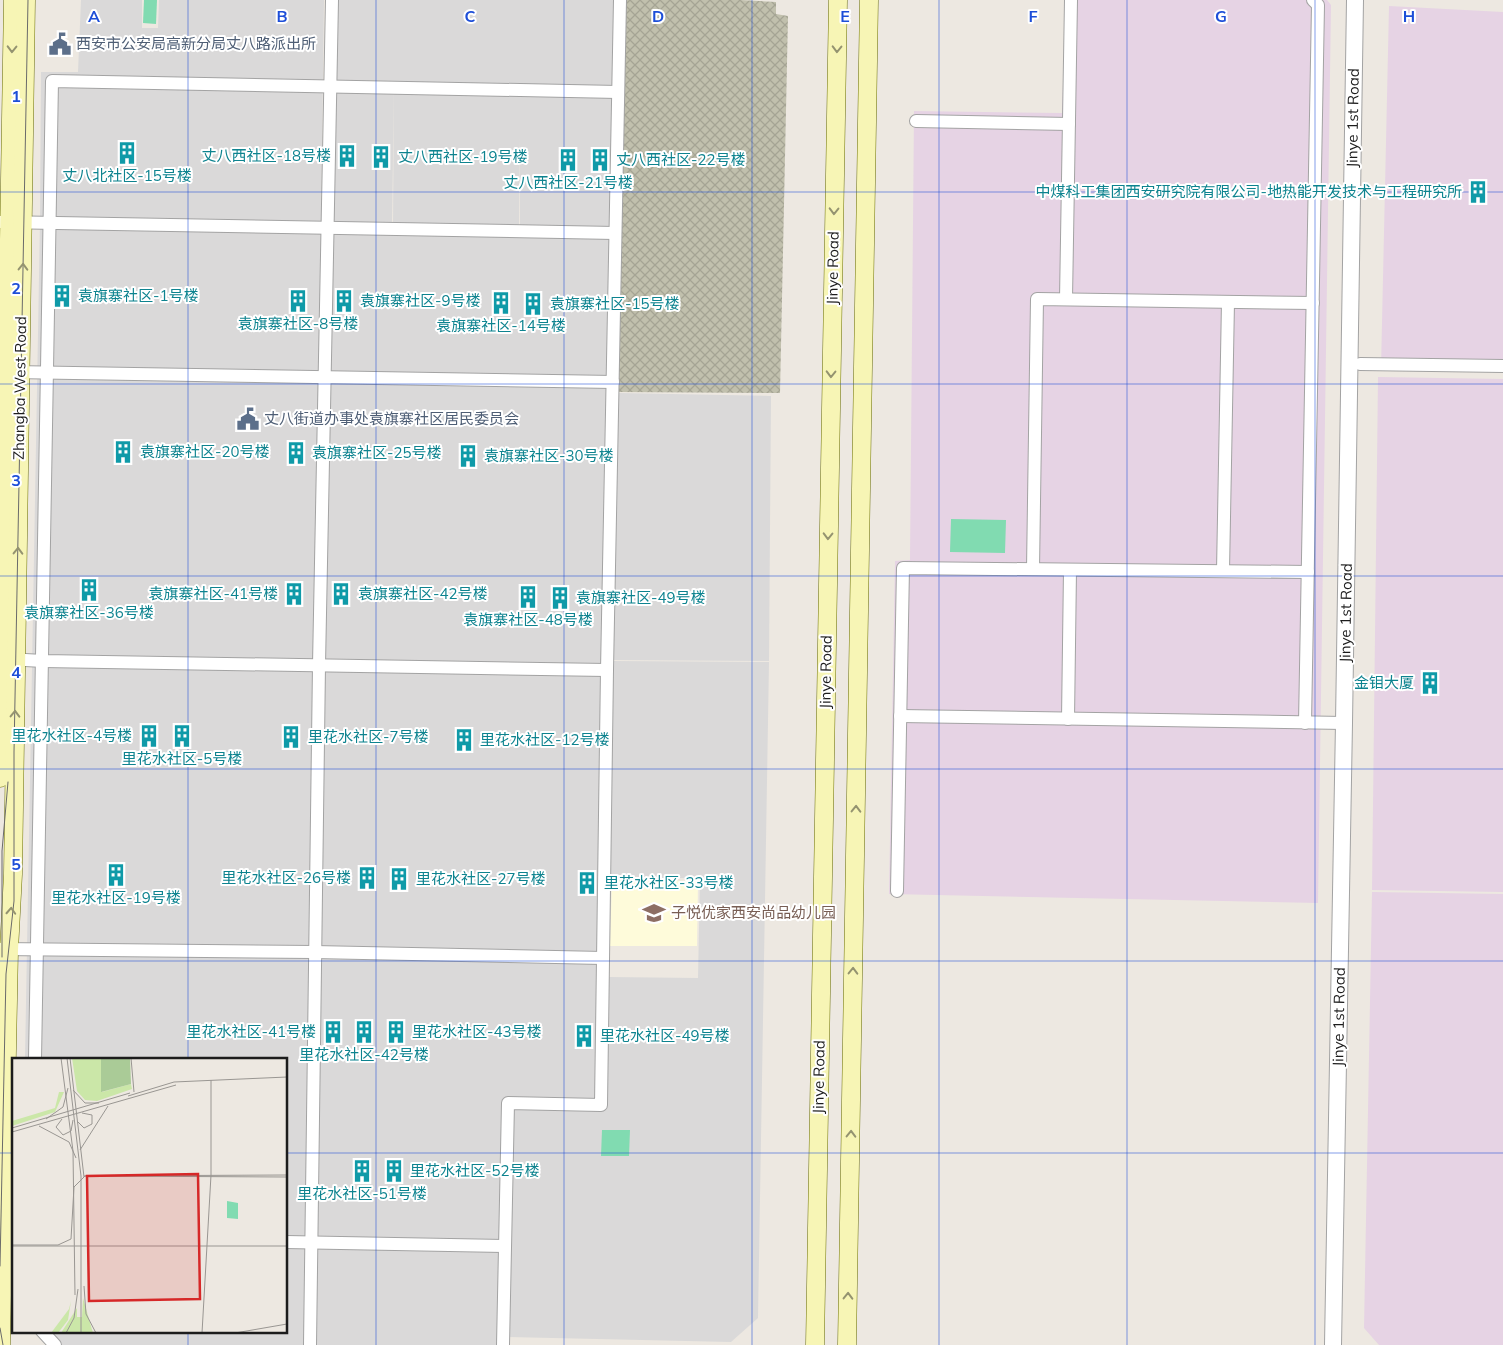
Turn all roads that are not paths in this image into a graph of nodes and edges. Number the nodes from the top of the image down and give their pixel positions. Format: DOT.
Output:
graph roads {
  1 [pos="12,0"];
  2 [pos="26,0"];
  3 [pos="332,0"];
  4 [pos="620,0"];
  5 [pos="838,0"];
  6 [pos="869,0"];
  7 [pos="1071,0"];
  8 [pos="1312,0"];
  9 [pos="1355,0"];
  10 [pos="1365,0"];
  11 [pos="330,87"];
  12 [pos="618,92"];
  13 [pos="916,121"];
  14 [pos="1069,124"];
  15 [pos="11,222"];
  16 [pos="50,223"];
  17 [pos="327,228"];
  18 [pos="615,233"];
  19 [pos="1066,299"];
  20 [pos="1228,302"];
  21 [pos="1312,303"];
  22 [pos="1360,364"];
  23 [pos="1503,366"];
  24 [pos="9,372"];
  25 [pos="47,373"];
  26 [pos="325,378"];
  27 [pos="613,382"];
  28 [pos="1033,569"];
  29 [pos="1070,570"];
  30 [pos="1223,571"];
  31 [pos="1308,572"];
  32 [pos="6,659"];
  33 [pos="43,661"];
  34 [pos="319,665"];
  35 [pos="607,670"];
  36 [pos="900,716"];
  37 [pos="1068,719"];
  38 [pos="1305,722"];
  39 [pos="1344,723"];
  40 [pos="0,778"];
  41 [pos="897,891"];
  42 [pos="5,950"];
  43 [pos="37,950"];
  44 [pos="314,952"];
  45 [pos="603,958"];
  46 [pos="35,1058"];
  47 [pos="9,1238"];
  48 [pos="288,1242"];
  49 [pos="312,1242"];
  50 [pos="504,1246"];
  51 [pos="43,1332"];
  52 [pos="1,1345"];
  53 [pos="56,1345"];
  54 [pos="310,1345"];
  55 [pos="503,1345"];
  56 [pos="815,1345"];
  57 [pos="847,1345"];
  58 [pos="1333,1345"];
  59 [pos="1343,1345"];
  1 -- 15 [label="main road, Zhangba West Road, one-way"];
  2 -- 15 [label="main road, Zhangba West Road"];
  3 -- 11 [label="street"];
  4 -- 12 [label="street"];
  5 -- 56 [label="main road, Jinye Road, one-way"];
  57 -- 6 [label="main road, one-way"];
  7 -- 14 [label="street"];
  8 -- 21 [label="street"];
  9 -- 39 [label="street, Jinye 1st Road"];
  10 -- 22 [label="street, Jinye 1st Road"];
  11 -- 12 [label="street"];
  11 -- 16 [label="street"];
  11 -- 17 [label="street"];
  12 -- 18 [label="street"];
  13 -- 14 [label="street"];
  14 -- 19 [label="street"];
  15 -- 16 [label="street"];
  15 -- 24 [label="main road, Zhangba West Road"];
  16 -- 17 [label="street"];
  16 -- 25 [label="street"];
  17 -- 18 [label="street"];
  17 -- 26 [label="street"];
  18 -- 27 [label="street"];
  19 -- 20 [label="street"];
  19 -- 28 [label="street"];
  20 -- 21 [label="street"];
  20 -- 30 [label="street"];
  21 -- 31 [label="street"];
  22 -- 23 [label="street"];
  22 -- 59 [label="street, Jinye 1st Road"];
  24 -- 25 [label="street"];
  24 -- 32 [label="main road, Zhangba West Road"];
  25 -- 26 [label="street"];
  25 -- 33 [label="street"];
  26 -- 27 [label="street"];
  26 -- 34 [label="street"];
  27 -- 35 [label="street"];
  28 -- 29 [label="street"];
  28 -- 36 [label="street"];
  29 -- 30 [label="street"];
  29 -- 37 [label="street"];
  30 -- 31 [label="street"];
  31 -- 38 [label="street"];
  32 -- 33 [label="street"];
  32 -- 40 [label="main road, Zhangba West Road"];
  42 -- 32 [label="main road, Zhangba West Road, one-way"];
  33 -- 34 [label="street"];
  33 -- 43 [label="street"];
  34 -- 35 [label="street"];
  34 -- 44 [label="street"];
  35 -- 45 [label="street"];
  36 -- 37 [label="street"];
  36 -- 41 [label="street"];
  37 -- 38 [label="street"];
  38 -- 39 [label="street"];
  39 -- 58 [label="street, Jinye 1st Road"];
  42 -- 43 [label="street"];
  42 -- 47 [label="main road, Zhangba West Road"];
  43 -- 44 [label="street"];
  43 -- 46 [label="street"];
  44 -- 45 [label="street"];
  44 -- 49 [label="street"];
  45 -- 50 [label="street"];
  47 -- 52 [label="main road, Zhangba West Road"];
  48 -- 49 [label="street"];
  49 -- 50 [label="street"];
  49 -- 54 [label="street"];
  50 -- 55 [label="street"];
  51 -- 53 [label="street"];
}
